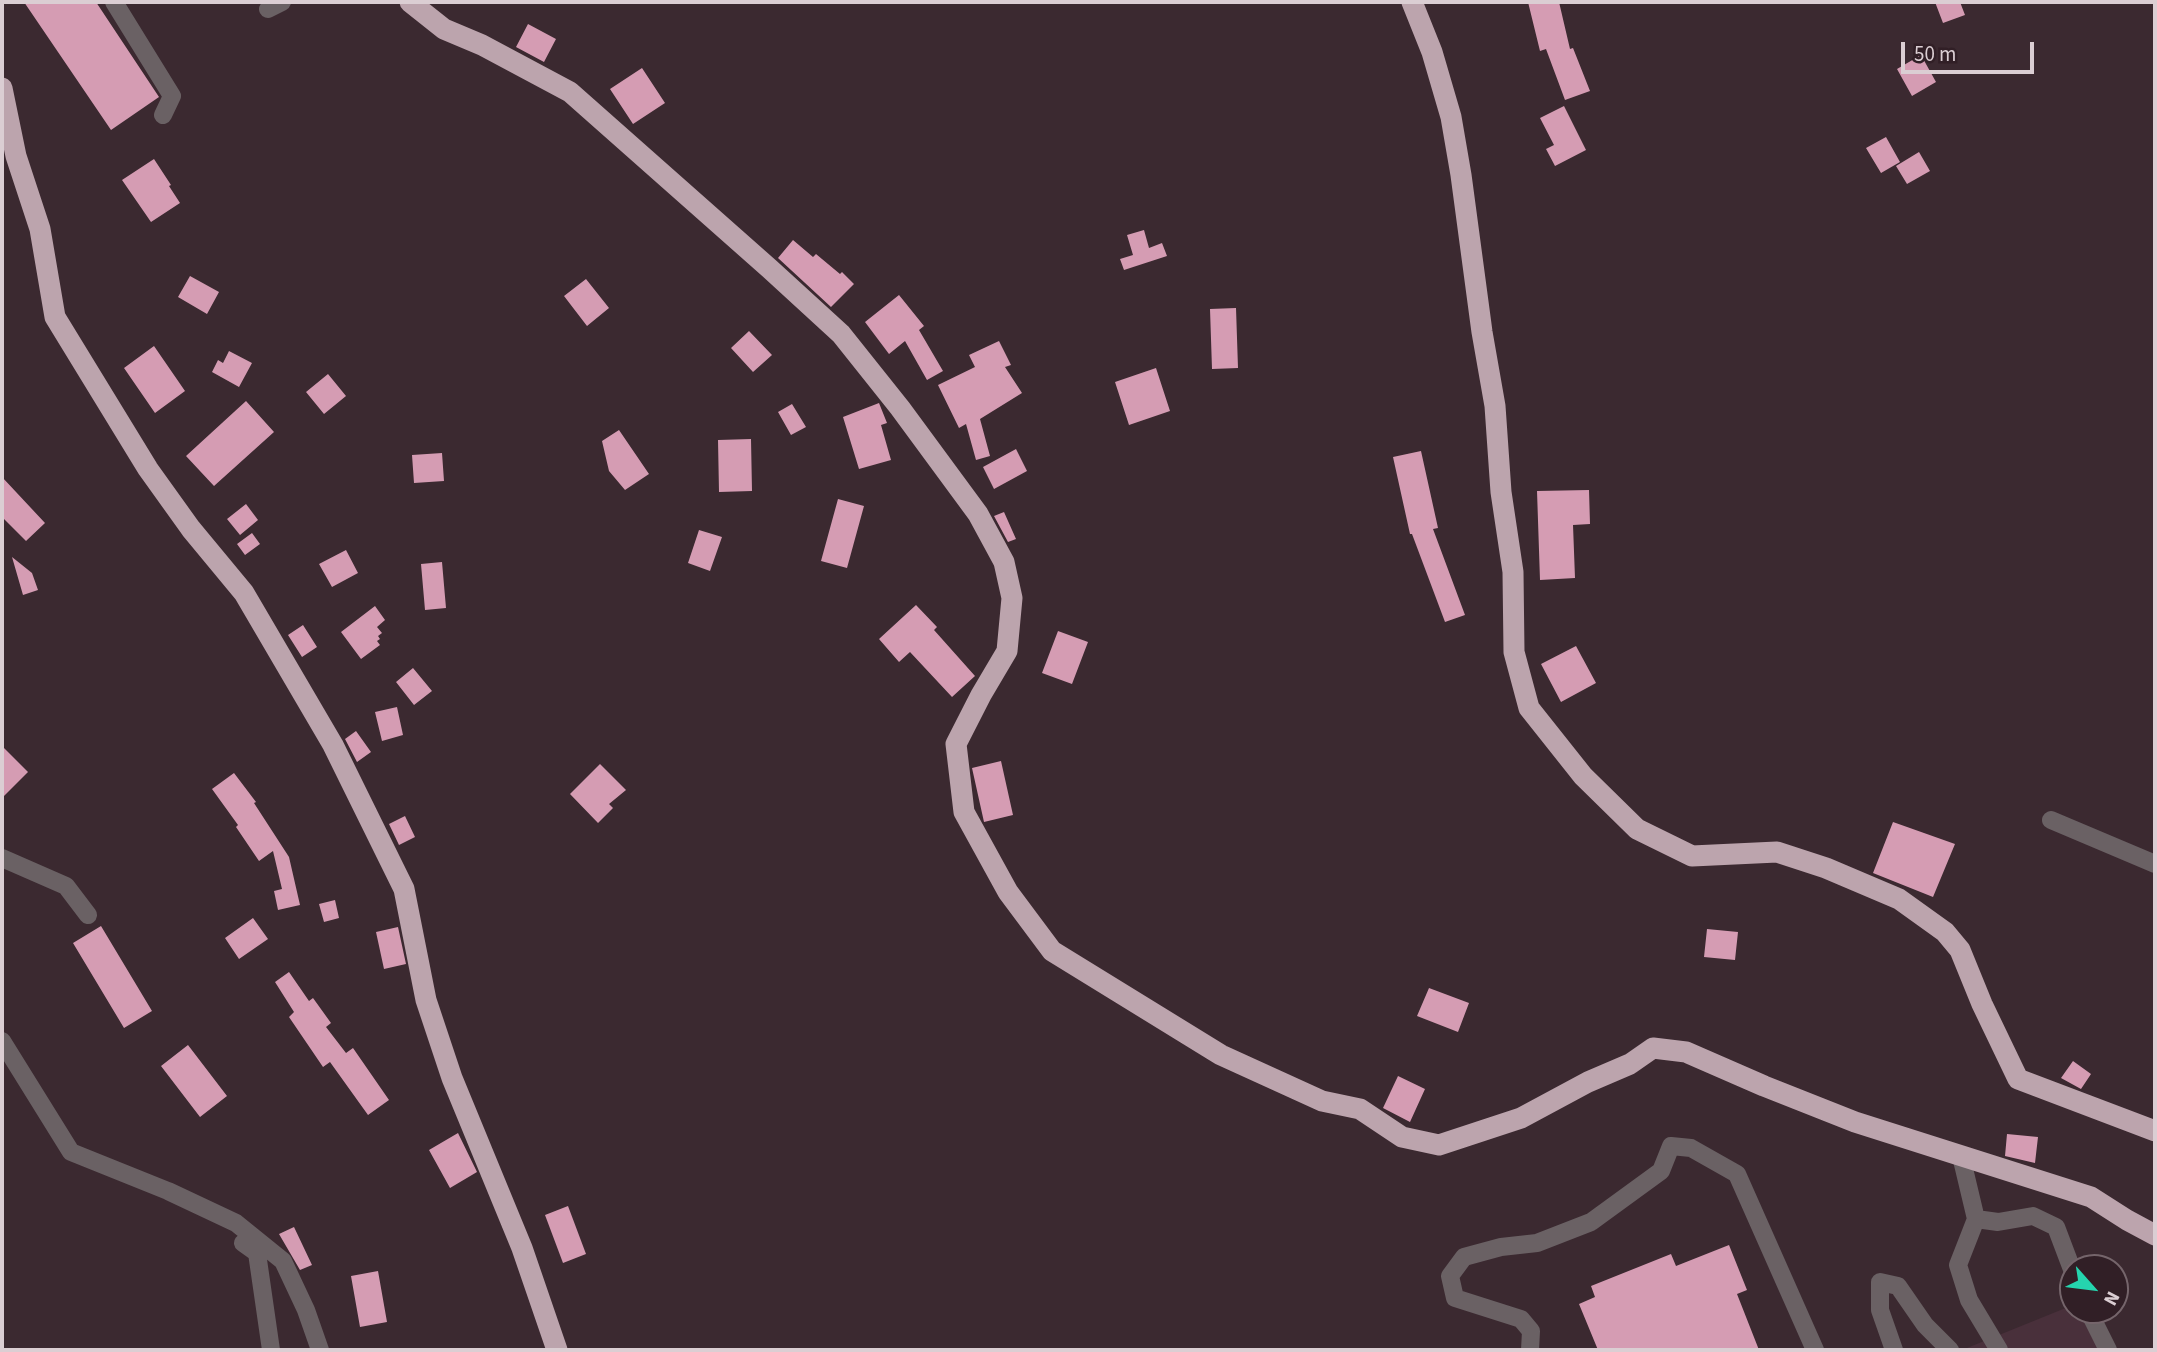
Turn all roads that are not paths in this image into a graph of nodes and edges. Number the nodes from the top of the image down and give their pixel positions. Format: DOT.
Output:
graph roads {
  1 [pos="114,2"];
  2 [pos="410,2"];
  3 [pos="1412,2"];
  4 [pos="2,89"];
  5 [pos="163,115"];
  6 [pos="2051,820"];
  7 [pos="2,858"];
  8 [pos="2155,864"];
  9 [pos="88,915"];
  10 [pos="2,1041"];
  11 [pos="2155,1131"];
  12 [pos="1961,1156"];
  13 [pos="168,1191"];
  14 [pos="1976,1219"];
  15 [pos="2155,1235"];
  16 [pos="2066,1254"];
  17 [pos="2095,1324"];
  18 [pos="271,1350"];
  19 [pos="320,1350"];
  20 [pos="557,1350"];
  21 [pos="1530,1350"];
  22 [pos="1815,1350"];
  23 [pos="1895,1350"];
  24 [pos="1950,1350"];
  25 [pos="1999,1350"];
  26 [pos="2108,1350"];
  1 -- 5 [label="street"];
  2 -- 12 [label="highway"];
  3 -- 11 [label="highway"];
  4 -- 20 [label="highway"];
  6 -- 8 [label="street"];
  7 -- 9 [label="street"];
  10 -- 13 [label="street"];
  12 -- 14 [label="street"];
  12 -- 15 [label="highway"];
  13 -- 18 [label="street"];
  13 -- 19 [label="street"];
  14 -- 16 [label="street"];
  14 -- 25 [label="street"];
  17 -- 26 [label="street"];
  21 -- 22 [label="street"];
  23 -- 24 [label="street"];
}
